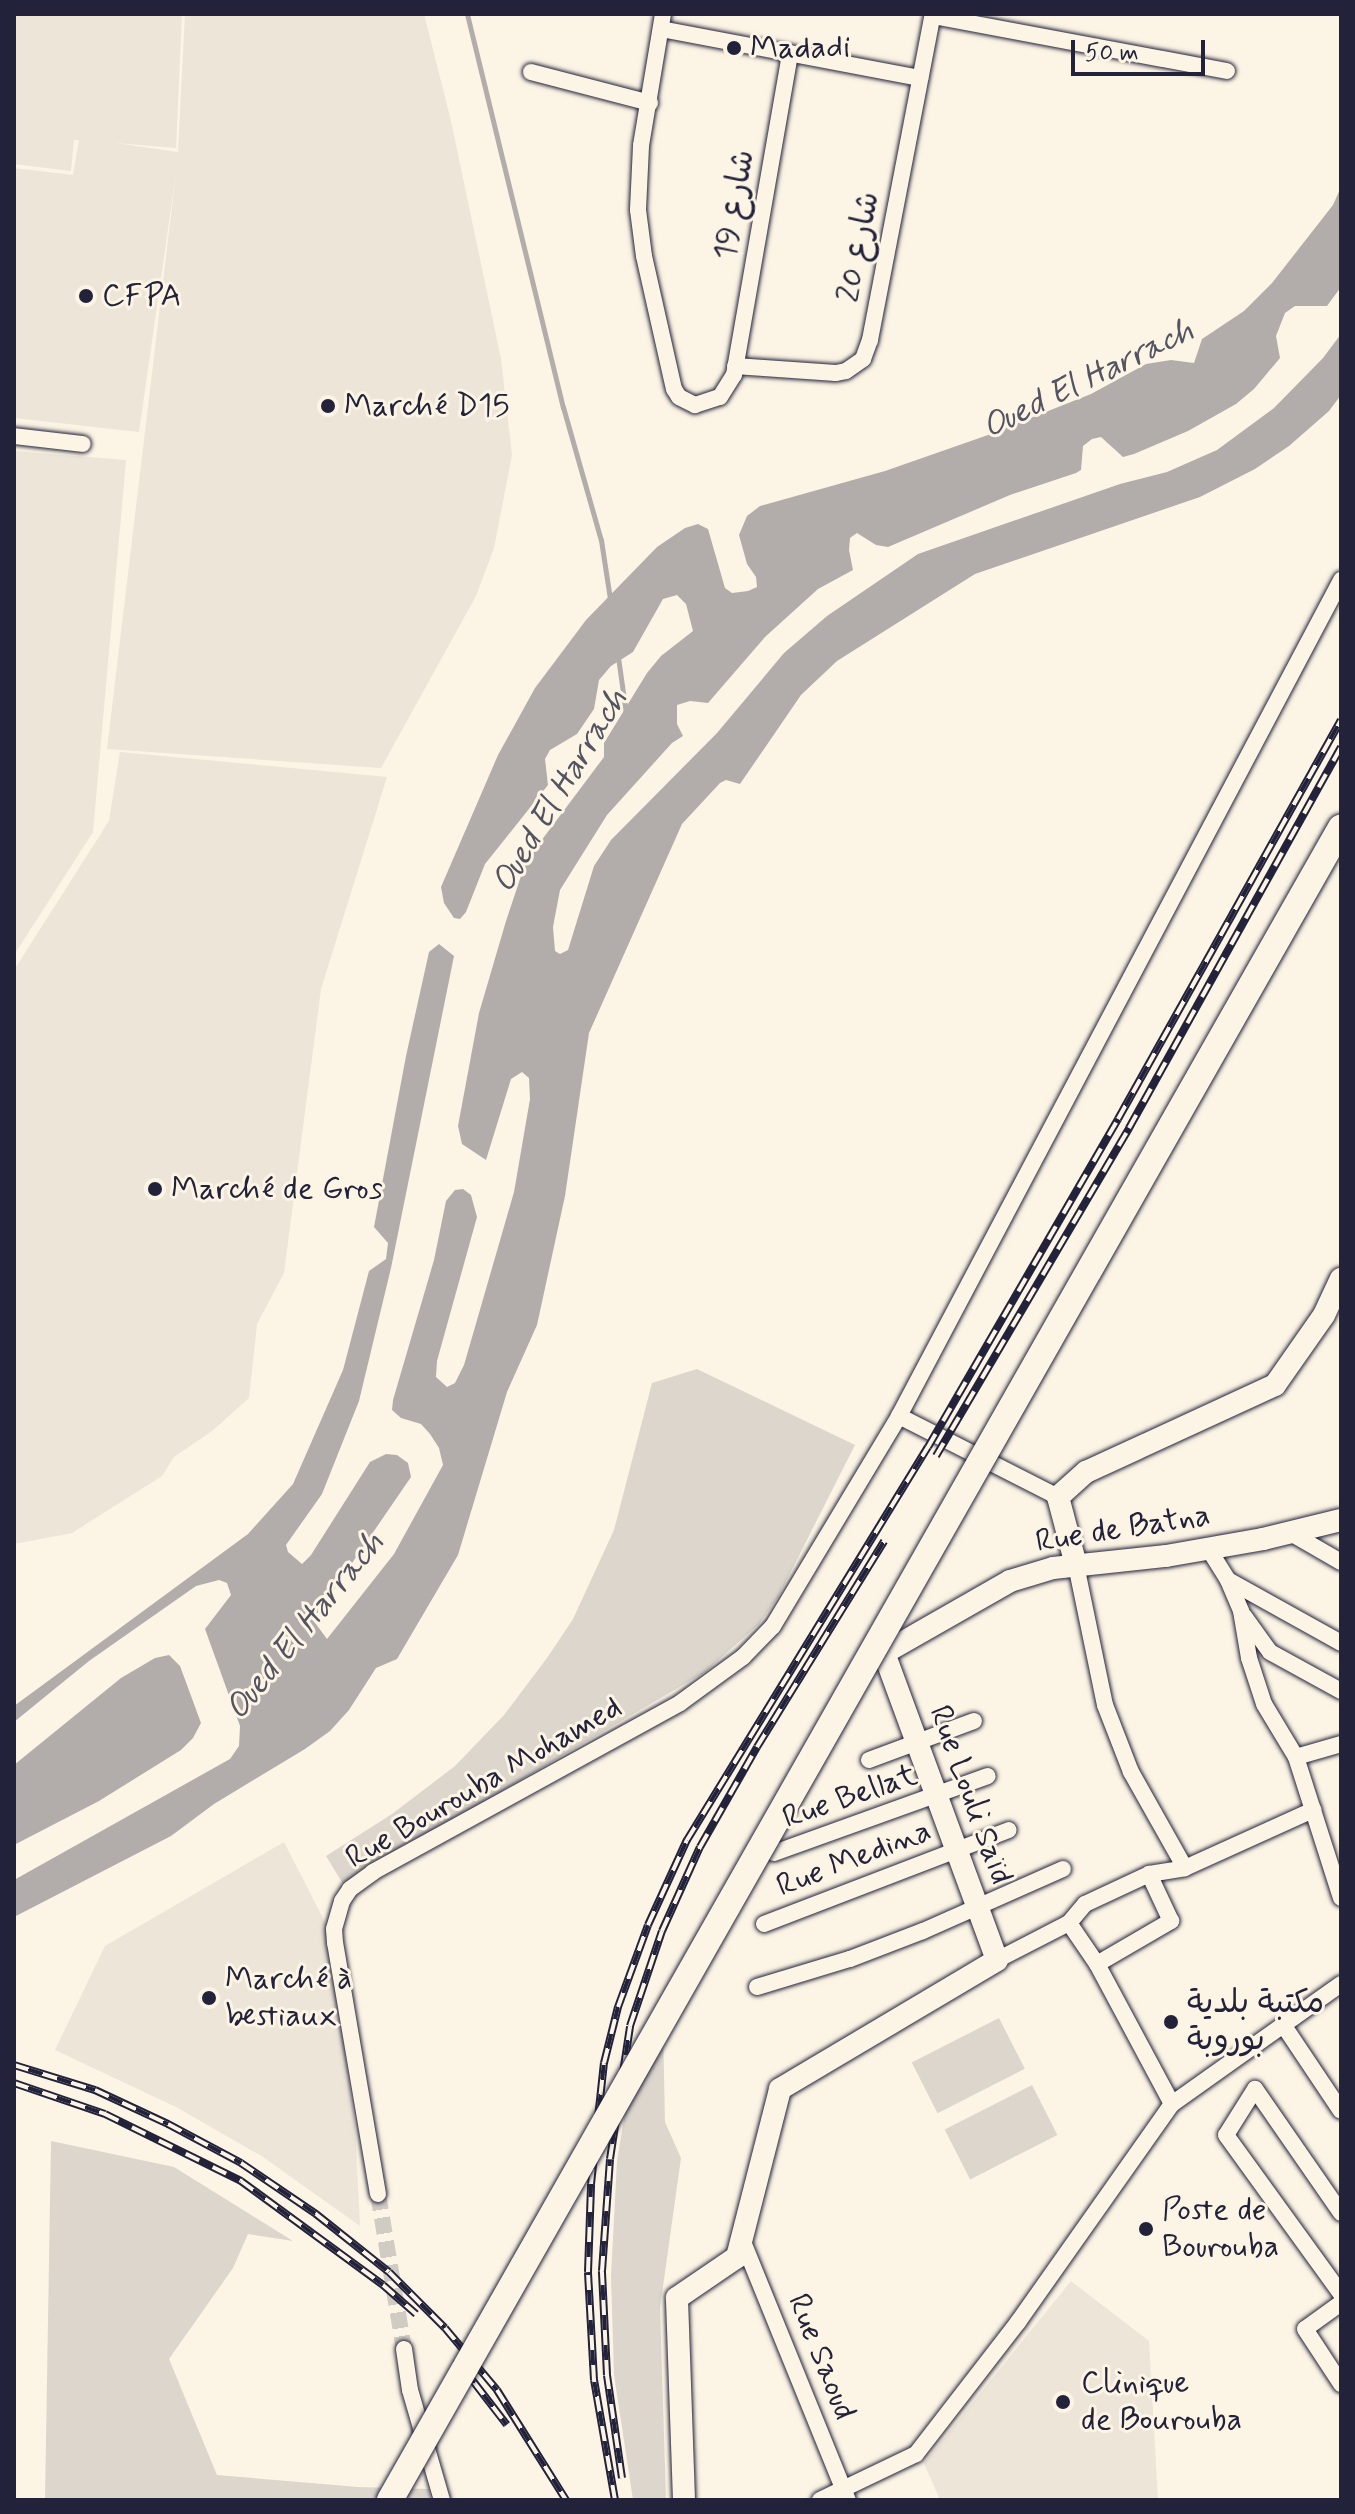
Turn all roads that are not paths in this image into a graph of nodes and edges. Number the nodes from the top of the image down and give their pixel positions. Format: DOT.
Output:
graph roads {
  1 [pos="933,15"];
  2 [pos="662,21"];
  3 [pos="790,53"];
  4 [pos="1227,71"];
  5 [pos="531,72"];
  6 [pos="920,78"];
  7 [pos="650,103"];
  8 [pos="735,366"];
  9 [pos="14,436"];
  10 [pos="83,444"];
  11 [pos="1341,580"];
  12 [pos="1341,827"];
  13 [pos="1341,1279"];
  14 [pos="899,1416"];
  15 [pos="1058,1497"];
  16 [pos="1341,1520"];
  17 [pos="1289,1532"];
  18 [pos="1208,1548"];
  19 [pos="1341,1562"];
  20 [pos="1076,1565"];
  21 [pos="1228,1580"];
  22 [pos="1241,1611"];
  23 [pos="1341,1643"];
  24 [pos="884,1653"];
  25 [pos="1341,1691"];
  26 [pos="974,1721"];
  27 [pos="917,1743"];
  28 [pos="1341,1744"];
  29 [pos="1296,1757"];
  30 [pos="869,1760"];
  31 [pos="988,1776"];
  32 [pos="936,1796"];
  33 [pos="1313,1810"];
  34 [pos="1009,1830"];
  35 [pos="956,1850"];
  36 [pos="774,1853"];
  37 [pos="1185,1868"];
  38 [pos="1063,1869"];
  39 [pos="1149,1874"];
  40 [pos="1341,1898"];
  41 [pos="977,1906"];
  42 [pos="1069,1923"];
  43 [pos="764,1924"];
  44 [pos="997,1960"];
  45 [pos="1097,1964"];
  46 [pos="1341,1984"];
  47 [pos="757,1987"];
  48 [pos="1284,2026"];
  49 [pos="1172,2104"];
  50 [pos="1341,2111"];
  51 [pos="378,2194"];
  52 [pos="1341,2213"];
  53 [pos="741,2235"];
  54 [pos="1341,2294"];
  55 [pos="1341,2303"];
  56 [pos="404,2349"];
  57 [pos="1341,2384"];
  58 [pos="846,2494"];
  59 [pos="390,2500"];
  60 [pos="442,2500"];
  61 [pos="684,2500"];
  62 [pos="820,2500"];
  1 -- 4 [label="street"];
  1 -- 6 [label="street, شارع 20"];
  2 -- 3 [label="street"];
  2 -- 7 [label="street"];
  3 -- 6 [label="street"];
  3 -- 8 [label="street, شارع 19"];
  5 -- 7 [label="street"];
  6 -- 8 [label="street, شارع 20"];
  7 -- 8 [label="street"];
  9 -- 10 [label="street"];
  11 -- 14 [label="street, Rue Bourouba Mohamed"];
  12 -- 59 [label="main road, bridge"];
  13 -- 15 [label="street"];
  14 -- 15 [label="street"];
  14 -- 51 [label="street, Rue Bourouba Mohamed"];
  15 -- 20 [label="street"];
  16 -- 17 [label="street, Rue de Batna"];
  17 -- 18 [label="street, Rue de Batna"];
  17 -- 19 [label="street"];
  18 -- 20 [label="street, Rue de Batna"];
  18 -- 21 [label="street"];
  20 -- 24 [label="street, Rue de Batna"];
  20 -- 37 [label="street"];
  21 -- 22 [label="street"];
  21 -- 23 [label="street"];
  22 -- 25 [label="street"];
  22 -- 29 [label="street"];
  24 -- 27 [label="street, Rue Louli Saïd"];
  26 -- 27 [label="street"];
  27 -- 30 [label="street"];
  27 -- 32 [label="street, Rue Louli Saïd"];
  28 -- 29 [label="street"];
  29 -- 33 [label="street"];
  31 -- 32 [label="street, Rue Bellat"];
  32 -- 35 [label="street, Rue Louli Saïd"];
  32 -- 36 [label="street, Rue Bellat"];
  33 -- 37 [label="street"];
  33 -- 40 [label="street"];
  34 -- 35 [label="street, Rue Medina"];
  35 -- 41 [label="street, Rue Louli Saïd"];
  35 -- 43 [label="street, Rue Medina"];
  37 -- 39 [label="street"];
  38 -- 41 [label="street"];
  39 -- 42 [label="street"];
  39 -- 45 [label="street"];
  41 -- 44 [label="street, Rue Louli Saïd"];
  41 -- 47 [label="street"];
  42 -- 44 [label="street"];
  42 -- 45 [label="street"];
  44 -- 53 [label="street"];
  45 -- 49 [label="street"];
  46 -- 48 [label="street"];
  48 -- 49 [label="street"];
  48 -- 50 [label="street"];
  49 -- 58 [label="street"];
  52 -- 54 [label="street"];
  53 -- 58 [label="street, Rue Saoud"];
  53 -- 61 [label="street"];
  55 -- 57 [label="street"];
  56 -- 60 [label="street"];
  58 -- 62 [label="street"];
}
